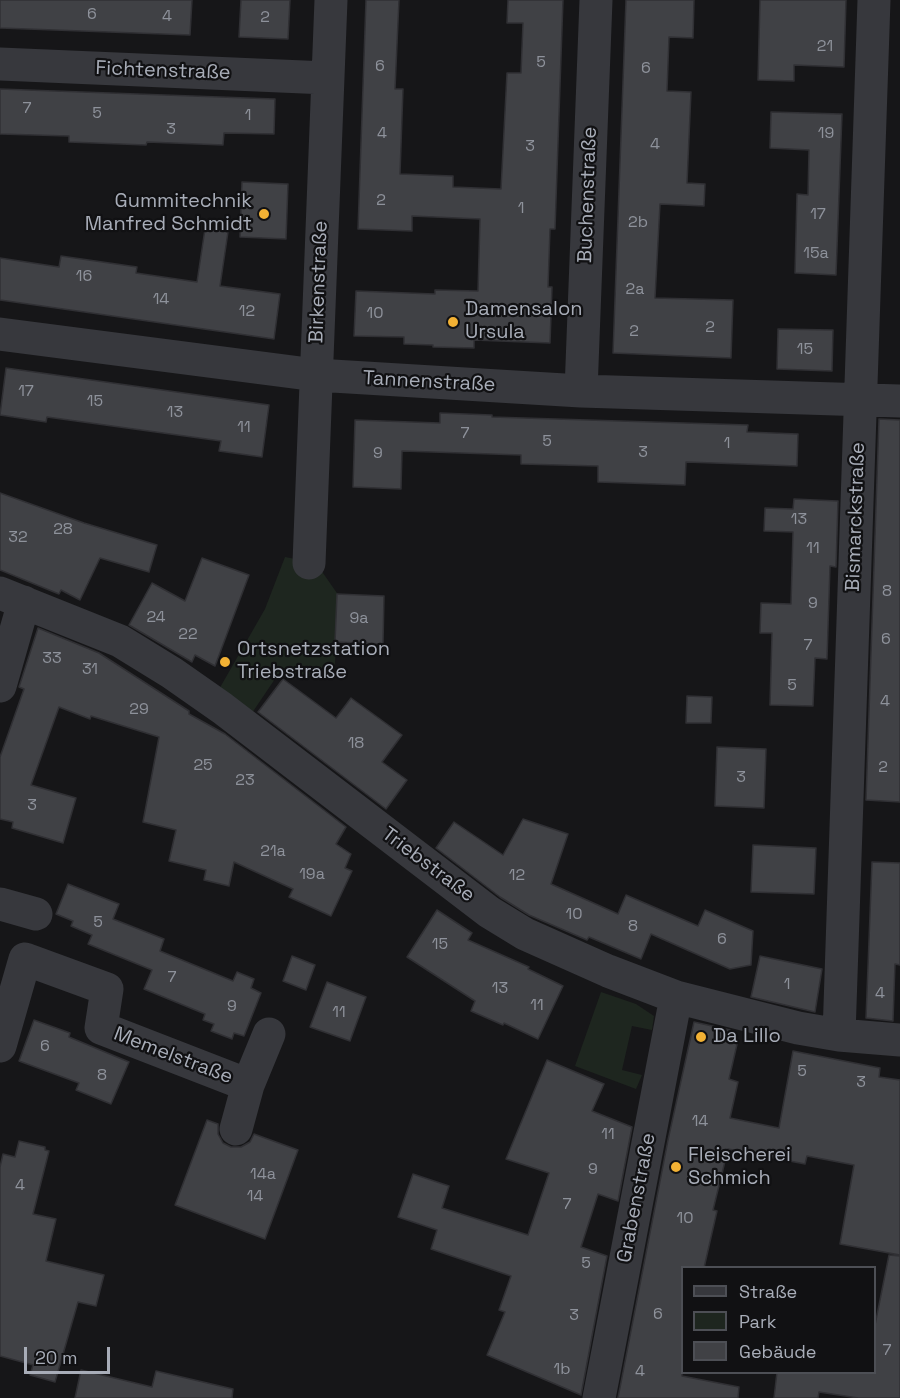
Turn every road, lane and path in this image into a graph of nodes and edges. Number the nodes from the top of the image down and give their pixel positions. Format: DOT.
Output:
graph roads {
  1 [pos="331,0"];
  2 [pos="596,0"];
  3 [pos="874,0"];
  4 [pos="0,64"];
  5 [pos="327,78"];
  6 [pos="0,334"];
  7 [pos="316,375"];
  8 [pos="581,391"];
  9 [pos="860,400"];
  10 [pos="900,401"];
  11 [pos="309,563"];
  12 [pos="12,598"];
  13 [pos="0,686"];
  14 [pos="0,904"];
  15 [pos="36,914"];
  16 [pos="676,997"];
  17 [pos="270,1034"];
  18 [pos="839,1035"];
  19 [pos="900,1040"];
  20 [pos="0,1046"];
  21 [pos="248,1085"];
  22 [pos="236,1129"];
  23 [pos="598,1398"];
  1 -- 5 [label="street, Birkenstraße"];
  2 -- 8 [label="street, Buchenstraße"];
  3 -- 9 [label="street, Bismarckstraße"];
  4 -- 5 [label="street, Fichtenstraße"];
  5 -- 7 [label="street, Birkenstraße"];
  6 -- 7 [label="street, Tannenstraße"];
  7 -- 8 [label="street, Tannenstraße"];
  7 -- 11 [label="street, Birkenstraße"];
  8 -- 9 [label="street, Tannenstraße"];
  9 -- 10 [label="street, Tannenstraße"];
  9 -- 18 [label="street, Bismarckstraße"];
  12 -- 13 [label="street"];
  12 -- 16 [label="street, Triebstraße"];
  14 -- 15 [label="street"];
  16 -- 18 [label="street, Triebstraße"];
  16 -- 23 [label="street, Grabenstraße"];
  17 -- 21 [label="street, Memelstraße"];
  18 -- 19 [label="street, Triebstraße"];
  20 -- 21 [label="street, Memelstraße"];
  21 -- 22 [label="street, Memelstraße"];
}
